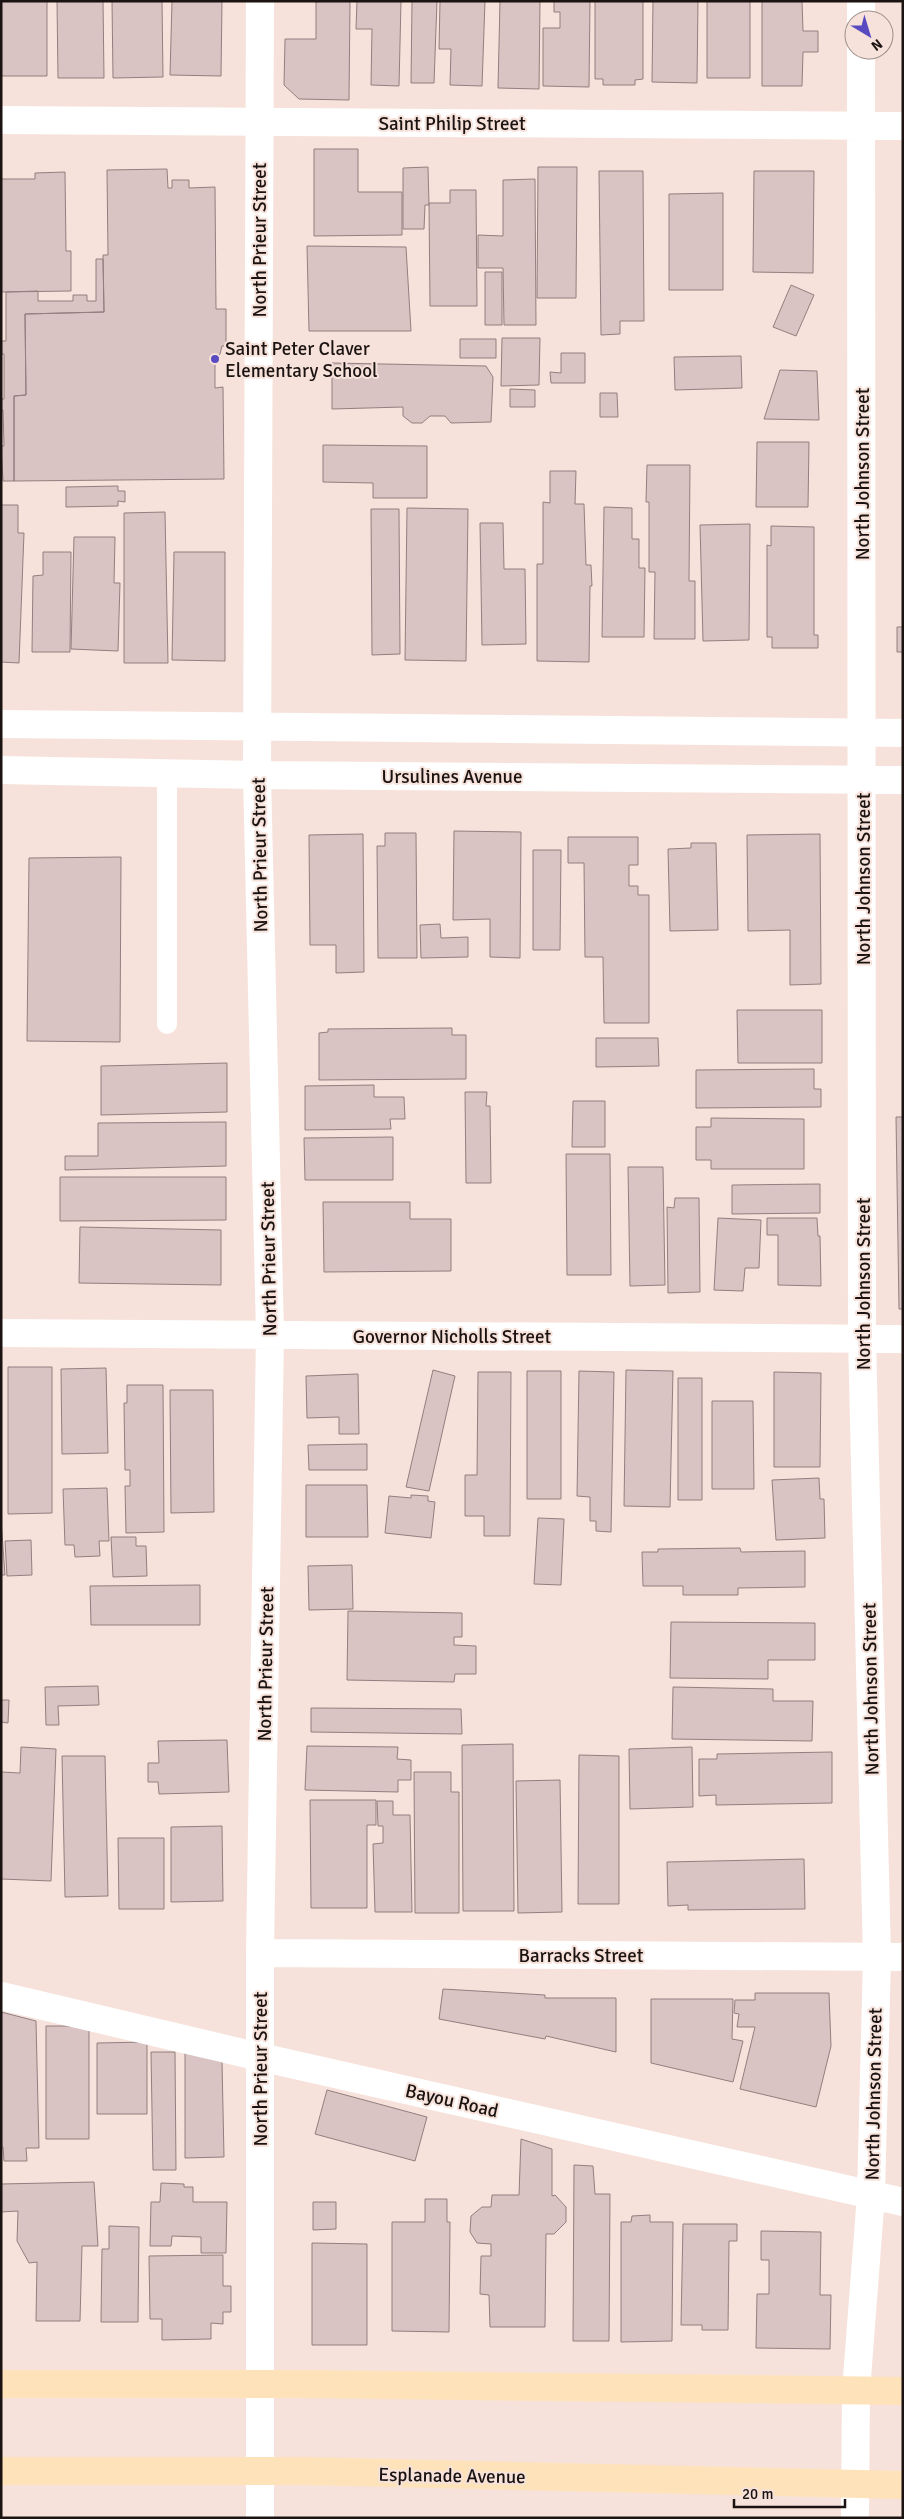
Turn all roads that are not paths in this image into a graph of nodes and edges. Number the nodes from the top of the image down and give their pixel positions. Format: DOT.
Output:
graph roads {
  1 [pos="260,1"];
  2 [pos="861,60"];
  3 [pos="1,120"];
  4 [pos="260,122"];
  5 [pos="861,125"];
  6 [pos="903,126"];
  7 [pos="1,724"];
  8 [pos="257,727"];
  9 [pos="863,732"];
  10 [pos="903,733"];
  11 [pos="1,770"];
  12 [pos="167,774"];
  13 [pos="258,775"];
  14 [pos="863,779"];
  15 [pos="903,780"];
  16 [pos="167,1024"];
  17 [pos="1,1333"];
  18 [pos="270,1335"];
  19 [pos="862,1339"];
  20 [pos="903,1339"];
  21 [pos="260,1953"];
  22 [pos="890,1957"];
  23 [pos="1,1996"];
  24 [pos="260,2057"];
  25 [pos="871,2195"];
  26 [pos="903,2202"];
  27 [pos="1,2384"];
  28 [pos="260,2385"];
  29 [pos="856,2391"];
  30 [pos="903,2391"];
  31 [pos="260,2470"];
  32 [pos="1,2471"];
  33 [pos="854,2485"];
  34 [pos="903,2485"];
  35 [pos="260,2518"];
  36 [pos="855,2518"];
  1 -- 4 [label="street, North Prieur Street"];
  2 -- 5 [label="street, North Johnson Street"];
  3 -- 4 [label="street, Saint Philip Street"];
  4 -- 5 [label="street, Saint Philip Street"];
  4 -- 8 [label="street, North Prieur Street"];
  5 -- 6 [label="street, Saint Philip Street"];
  5 -- 9 [label="street, North Johnson Street"];
  7 -- 8 [label="street"];
  8 -- 9 [label="street"];
  8 -- 13 [label="street, North Prieur Street"];
  9 -- 10 [label="street"];
  9 -- 14 [label="street, North Johnson Street"];
  11 -- 12 [label="street, Ursulines Avenue"];
  12 -- 13 [label="street, Ursulines Avenue"];
  12 -- 16 [label="lane"];
  13 -- 14 [label="street, Ursulines Avenue"];
  13 -- 18 [label="street, North Prieur Street"];
  14 -- 15 [label="street, Ursulines Avenue"];
  14 -- 19 [label="street, North Johnson Street"];
  17 -- 18 [label="street, Governor Nicholls Street"];
  18 -- 19 [label="street, Governor Nicholls Street"];
  18 -- 21 [label="street, North Prieur Street"];
  19 -- 20 [label="street, Governor Nicholls Street"];
  19 -- 22 [label="street, North Johnson Street"];
  21 -- 22 [label="street, Barracks Street"];
  21 -- 24 [label="street, North Prieur Street"];
  22 -- 25 [label="street, North Johnson Street"];
  23 -- 24 [label="street, Bayou Road"];
  24 -- 25 [label="street, Bayou Road"];
  24 -- 28 [label="street, North Prieur Street"];
  25 -- 26 [label="street, Bayou Road"];
  25 -- 29 [label="street, North Johnson Street"];
  27 -- 28 [label="street"];
  28 -- 29 [label="street"];
  28 -- 31 [label="street, North Prieur Street"];
  29 -- 30 [label="street"];
  29 -- 33 [label="street, North Johnson Street"];
  31 -- 32 [label="street, Esplanade Avenue"];
  31 -- 33 [label="street, Esplanade Avenue"];
  31 -- 35 [label="street, North Prieur Street"];
  33 -- 34 [label="street, Esplanade Avenue"];
  33 -- 36 [label="street, North Johnson Street"];
}
